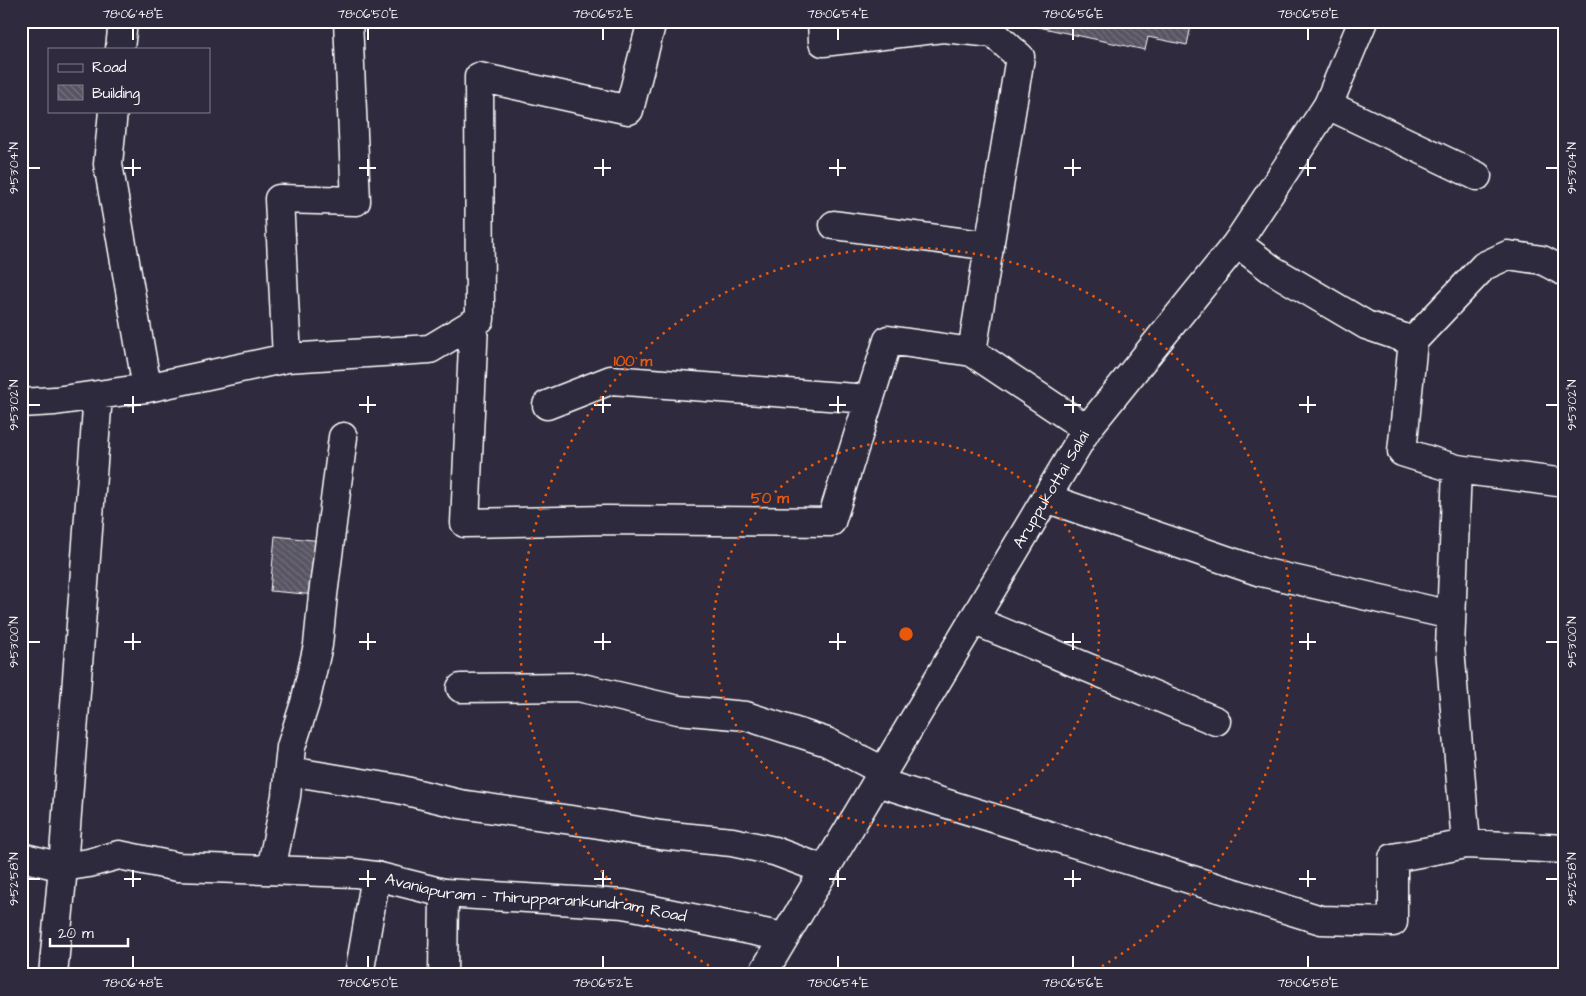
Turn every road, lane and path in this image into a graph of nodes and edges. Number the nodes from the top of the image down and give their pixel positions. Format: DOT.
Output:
graph roads {
  1 [pos="123,21"];
  2 [pos="348,21"];
  3 [pos="652,21"];
  4 [pos="822,21"];
  5 [pos="1363,21"];
  6 [pos="943,25"];
  7 [pos="120,48"];
  8 [pos="1328,105"];
  9 [pos="114,112"];
  10 [pos="1477,176"];
  11 [pos="834,225"];
  12 [pos="1237,242"];
  13 [pos="990,246"];
  14 [pos="1565,272"];
  15 [pos="474,323"];
  16 [pos="1413,341"];
  17 [pos="972,352"];
  18 [pos="286,358"];
  19 [pos="147,388"];
  20 [pos="98,395"];
  21 [pos="869,399"];
  22 [pos="21,403"];
  23 [pos="547,406"];
  24 [pos="1087,429"];
  25 [pos="343,437"];
  26 [pos="1457,470"];
  27 [pos="1565,483"];
  28 [pos="1046,498"];
  29 [pos="1451,615"];
  30 [pos="974,620"];
  31 [pos="461,688"];
  32 [pos="1216,721"];
  33 [pos="289,771"];
  34 [pos="880,777"];
  35 [pos="1466,844"];
  36 [pos="1565,849"];
  37 [pos="21,857"];
  38 [pos="63,867"];
  39 [pos="271,870"];
  40 [pos="825,870"];
  41 [pos="376,876"];
  42 [pos="444,894"];
  43 [pos="784,937"];
  44 [pos="53,975"];
  45 [pos="359,975"];
  46 [pos="442,975"];
  47 [pos="762,975"];
  1 -- 7 [label="street"];
  2 -- 18 [label="street"];
  3 -- 15 [label="street"];
  4 -- 6 [label="street"];
  5 -- 8 [label="street, Aruppukottai Salai"];
  6 -- 13 [label="street"];
  8 -- 10 [label="street"];
  8 -- 12 [label="street, Aruppukottai Salai"];
  9 -- 19 [label="street"];
  11 -- 13 [label="street"];
  12 -- 16 [label="street"];
  12 -- 24 [label="street, Aruppukottai Salai"];
  13 -- 17 [label="street"];
  14 -- 16 [label="street"];
  15 -- 18 [label="street"];
  15 -- 21 [label="street"];
  16 -- 26 [label="street"];
  17 -- 21 [label="street"];
  17 -- 24 [label="street"];
  18 -- 19 [label="street"];
  19 -- 20 [label="street"];
  20 -- 22 [label="street"];
  20 -- 38 [label="street"];
  21 -- 23 [label="street"];
  24 -- 28 [label="street, Aruppukottai Salai"];
  25 -- 33 [label="street"];
  26 -- 27 [label="street"];
  26 -- 29 [label="street"];
  28 -- 29 [label="street"];
  28 -- 30 [label="street, Aruppukottai Salai"];
  29 -- 35 [label="street"];
  30 -- 32 [label="street"];
  30 -- 34 [label="street, Aruppukottai Salai"];
  31 -- 34 [label="street"];
  33 -- 39 [label="street"];
  33 -- 40 [label="street"];
  34 -- 35 [label="street"];
  34 -- 40 [label="street, Aruppukottai Salai"];
  35 -- 36 [label="street"];
  37 -- 38 [label="street, Avaniapuram - Thirupparankundram Road"];
  38 -- 39 [label="street, Avaniapuram - Thirupparankundram Road"];
  38 -- 44 [label="street"];
  39 -- 41 [label="street, Avaniapuram - Thirupparankundram Road"];
  40 -- 43 [label="street, Aruppukottai Salai"];
  41 -- 42 [label="street, Avaniapuram - Thirupparankundram Road"];
  41 -- 45 [label="street"];
  42 -- 43 [label="street, Avaniapuram - Thirupparankundram Road"];
  42 -- 46 [label="street"];
  43 -- 47 [label="street, Aruppukottai Salai"];
}
